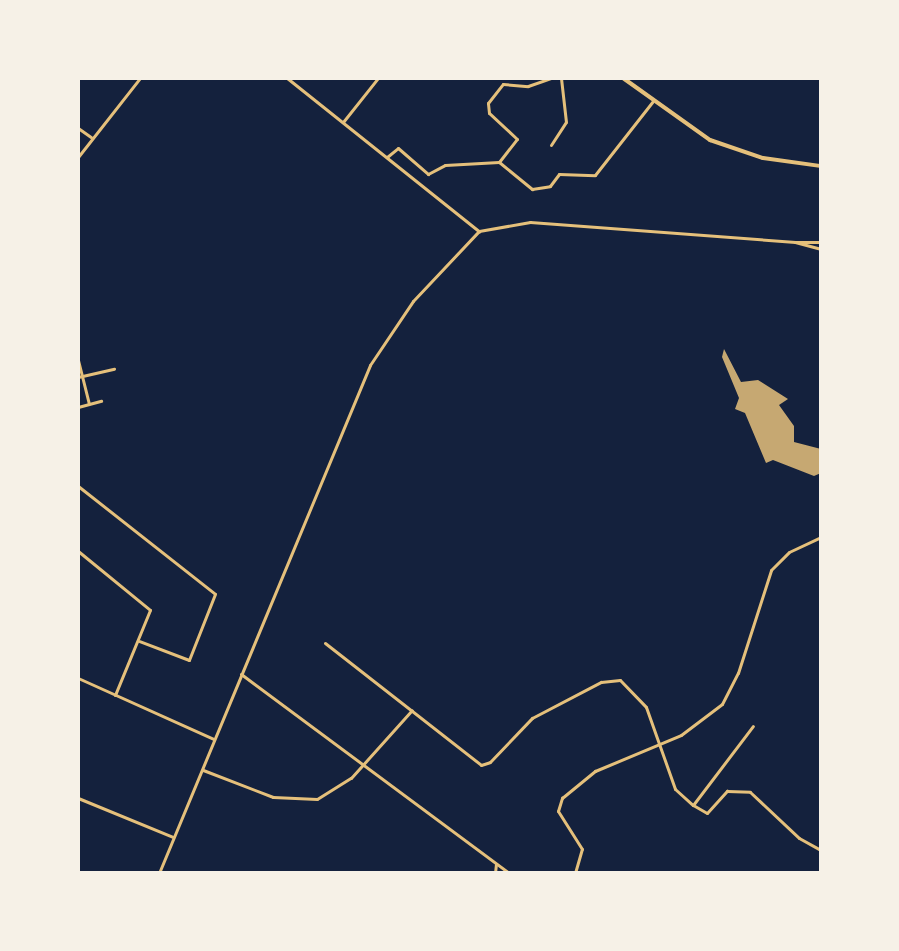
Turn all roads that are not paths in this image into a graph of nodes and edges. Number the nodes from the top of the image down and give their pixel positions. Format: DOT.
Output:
graph roads {
  1 [pos="140,78"];
  2 [pos="287,78"];
  3 [pos="378,78"];
  4 [pos="551,78"];
  5 [pos="561,78"];
  6 [pos="623,78"];
  7 [pos="653,100"];
  8 [pos="343,122"];
  9 [pos="78,128"];
  10 [pos="92,139"];
  11 [pos="551,145"];
  12 [pos="78,157"];
  13 [pos="387,157"];
  14 [pos="499,162"];
  15 [pos="821,166"];
  16 [pos="479,231"];
  17 [pos="795,242"];
  18 [pos="821,242"];
  19 [pos="821,250"];
  20 [pos="78,360"];
  21 [pos="114,369"];
  22 [pos="80,377"];
  23 [pos="101,401"];
  24 [pos="89,404"];
  25 [pos="78,407"];
  26 [pos="78,486"];
  27 [pos="821,537"];
  28 [pos="78,551"];
  29 [pos="78,625"];
  30 [pos="78,635"];
  31 [pos="139,641"];
  32 [pos="325,643"];
  33 [pos="241,674"];
  34 [pos="78,678"];
  35 [pos="115,695"];
  36 [pos="412,710"];
  37 [pos="753,726"];
  38 [pos="214,739"];
  39 [pos="660,745"];
  40 [pos="364,766"];
  41 [pos="203,770"];
  42 [pos="78,798"];
  43 [pos="693,805"];
  44 [pos="173,837"];
  45 [pos="821,850"];
  46 [pos="496,864"];
  47 [pos="160,873"];
  48 [pos="495,873"];
  49 [pos="509,873"];
  50 [pos="575,873"];
  1 -- 10 [label="street"];
  2 -- 8 [label="street"];
  3 -- 8 [label="street"];
  4 -- 14 [label="street"];
  5 -- 11 [label="street"];
  6 -- 7 [label="main road"];
  7 -- 14 [label="street"];
  7 -- 15 [label="main road"];
  8 -- 13 [label="street"];
  9 -- 10 [label="street"];
  10 -- 12 [label="street"];
  13 -- 14 [label="street"];
  13 -- 16 [label="street"];
  16 -- 17 [label="street"];
  16 -- 33 [label="street"];
  17 -- 18 [label="street"];
  17 -- 19 [label="street"];
  20 -- 22 [label="street"];
  21 -- 22 [label="street"];
  22 -- 24 [label="street"];
  23 -- 24 [label="street"];
  24 -- 25 [label="street"];
  26 -- 31 [label="street"];
  27 -- 39 [label="street"];
  28 -- 31 [label="street"];
  29 -- 30 [label="street"];
  31 -- 35 [label="street"];
  32 -- 36 [label="street"];
  33 -- 38 [label="street"];
  33 -- 40 [label="street"];
  34 -- 35 [label="street"];
  35 -- 38 [label="street"];
  36 -- 39 [label="street"];
  36 -- 40 [label="street"];
  37 -- 43 [label="street"];
  38 -- 41 [label="street"];
  39 -- 43 [label="street"];
  39 -- 50 [label="street"];
  40 -- 41 [label="street"];
  40 -- 46 [label="street"];
  41 -- 44 [label="street"];
  42 -- 44 [label="street"];
  43 -- 45 [label="street"];
  44 -- 47 [label="street"];
  46 -- 48 [label="street"];
  46 -- 49 [label="street"];
}
